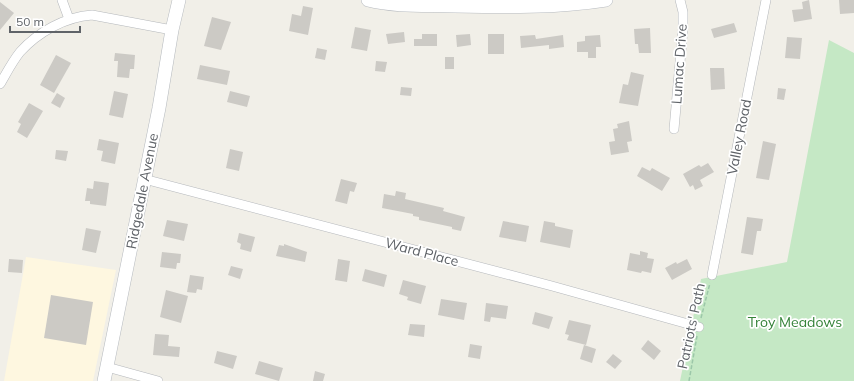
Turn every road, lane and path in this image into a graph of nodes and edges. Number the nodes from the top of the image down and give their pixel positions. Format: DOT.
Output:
graph roads {
  1 [pos="62,0"];
  2 [pos="179,0"];
  3 [pos="368,0"];
  4 [pos="606,0"];
  5 [pos="680,0"];
  6 [pos="766,0"];
  7 [pos="494,3"];
  8 [pos="69,19"];
  9 [pos="172,30"];
  10 [pos="0,84"];
  11 [pos="674,129"];
  12 [pos="144,179"];
  13 [pos="712,275"];
  14 [pos="699,327"];
  15 [pos="107,367"];
  16 [pos="104,381"];
  17 [pos="158,381"];
  18 [pos="689,381"];
  1 -- 8 [label="street"];
  2 -- 9 [label="main road, Ridgedale Avenue"];
  3 -- 7 [label="main road"];
  4 -- 7 [label="main road"];
  5 -- 11 [label="street, Lumac Drive"];
  6 -- 13 [label="street, Valley Road"];
  8 -- 9 [label="street"];
  8 -- 10 [label="street"];
  9 -- 12 [label="main road, Ridgedale Avenue"];
  12 -- 14 [label="street, Ward Place"];
  12 -- 15 [label="main road, Ridgedale Avenue"];
  13 -- 14 [label="path, Patriots' Path"];
  14 -- 18 [label="path, Patriots' Path"];
  15 -- 16 [label="main road, Ridgedale Avenue"];
  15 -- 17 [label="street"];
}
